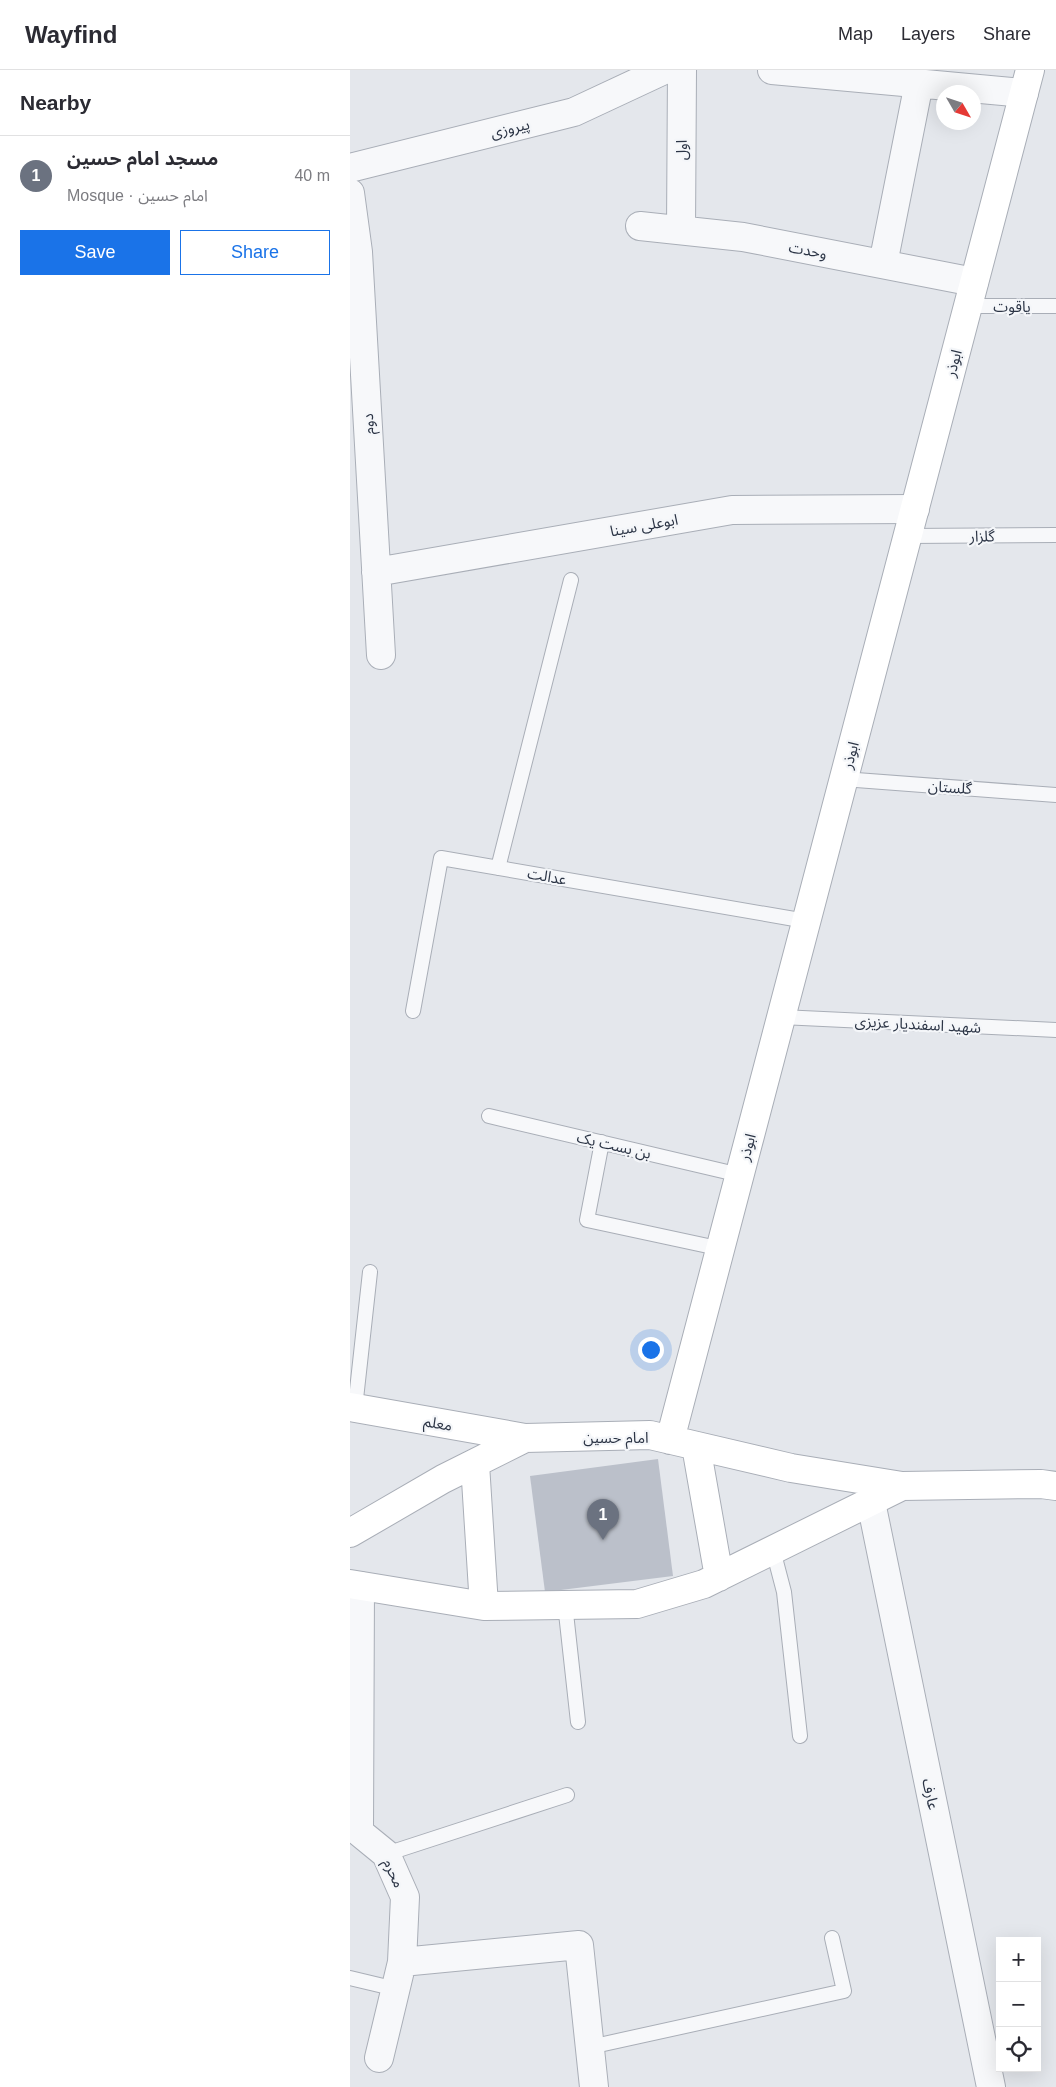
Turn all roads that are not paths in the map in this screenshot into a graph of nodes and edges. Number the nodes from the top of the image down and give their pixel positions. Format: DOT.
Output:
graph roads {
  1 [pos="664,70"];
  2 [pos="682,70"];
  3 [pos="772,70"];
  4 [pos="1027,81"];
  5 [pos="919,83"];
  6 [pos="350,168"];
  7 [pos="350,192"];
  8 [pos="640,226"];
  9 [pos="681,230"];
  10 [pos="883,264"];
  11 [pos="971,294"];
  12 [pos="1056,306"];
  13 [pos="915,509"];
  14 [pos="1056,535"];
  15 [pos="907,536"];
  16 [pos="376,572"];
  17 [pos="571,580"];
  18 [pos="381,655"];
  19 [pos="844,779"];
  20 [pos="1056,795"];
  21 [pos="498,868"];
  22 [pos="806,921"];
  23 [pos="413,1011"];
  24 [pos="781,1017"];
  25 [pos="1056,1030"];
  26 [pos="489,1116"];
  27 [pos="602,1142"];
  28 [pos="740,1174"];
  29 [pos="722,1249"];
  30 [pos="370,1272"];
  31 [pos="353,1408"];
  32 [pos="525,1438"];
  33 [pos="670,1440"];
  34 [pos="696,1446"];
  35 [pos="475,1464"];
  36 [pos="902,1486"];
  37 [pos="1056,1486"];
  38 [pos="871,1502"];
  39 [pos="350,1533"];
  40 [pos="773,1550"];
  41 [pos="719,1577"];
  42 [pos="355,1585"];
  43 [pos="565,1604"];
  44 [pos="484,1606"];
  45 [pos="578,1722"];
  46 [pos="800,1736"];
  47 [pos="567,1795"];
  48 [pos="386,1854"];
  49 [pos="832,1938"];
  50 [pos="402,1962"];
  51 [pos="350,1978"];
  52 [pos="396,1989"];
  53 [pos="590,2047"];
  54 [pos="379,2058"];
  55 [pos="594,2087"];
  56 [pos="991,2087"];
  1 -- 6 [label="street, پیروزی"];
  2 -- 9 [label="street, اول"];
  3 -- 5 [label="street"];
  4 -- 5 [label="street"];
  4 -- 11 [label="street, ابوذر"];
  5 -- 10 [label="street"];
  7 -- 16 [label="street, دوم"];
  8 -- 9 [label="street, وحدت"];
  9 -- 10 [label="street, وحدت"];
  10 -- 11 [label="street, وحدت"];
  11 -- 12 [label="lane, یاقوت"];
  11 -- 13 [label="street, ابوذر"];
  13 -- 15 [label="street, ابوذر"];
  13 -- 16 [label="street, ابوعلی سینا"];
  14 -- 15 [label="lane, گلزار"];
  15 -- 19 [label="street, ابوذر"];
  16 -- 18 [label="street, دوم"];
  17 -- 21 [label="lane"];
  19 -- 20 [label="lane, گلستان"];
  19 -- 22 [label="street, ابوذر"];
  21 -- 22 [label="lane, عدالت"];
  21 -- 23 [label="lane, عدالت"];
  22 -- 24 [label="street, ابوذر"];
  24 -- 25 [label="lane, شهید اسفندیار عزیزی"];
  24 -- 28 [label="street, ابوذر"];
  26 -- 27 [label="lane, بن بست یک"];
  27 -- 28 [label="lane, بن بست یک"];
  27 -- 29 [label="lane"];
  28 -- 29 [label="street, ابوذر"];
  29 -- 33 [label="street, ابوذر"];
  30 -- 31 [label="lane"];
  31 -- 32 [label="street, معلم"];
  32 -- 33 [label="street, امام حسین"];
  32 -- 35 [label="street, امام حسین"];
  33 -- 34 [label="street, امام حسین"];
  34 -- 36 [label="street, امام حسین"];
  34 -- 41 [label="street"];
  35 -- 39 [label="street, امام حسین"];
  35 -- 44 [label="street"];
  36 -- 37 [label="street, امام حسین"];
  36 -- 38 [label="street, امام حسین"];
  38 -- 40 [label="street, امام حسین"];
  38 -- 56 [label="street, عارف"];
  40 -- 41 [label="street, امام حسین"];
  40 -- 46 [label="lane"];
  41 -- 43 [label="street, امام حسین"];
  42 -- 44 [label="street, امام حسین"];
  42 -- 48 [label="street, محرم"];
  43 -- 44 [label="street, امام حسین"];
  43 -- 45 [label="lane"];
  47 -- 48 [label="lane"];
  48 -- 50 [label="street, محرم"];
  49 -- 53 [label="lane"];
  50 -- 52 [label="street, محرم"];
  50 -- 53 [label="street"];
  51 -- 52 [label="lane"];
  52 -- 54 [label="street, محرم"];
  53 -- 55 [label="street"];
}
